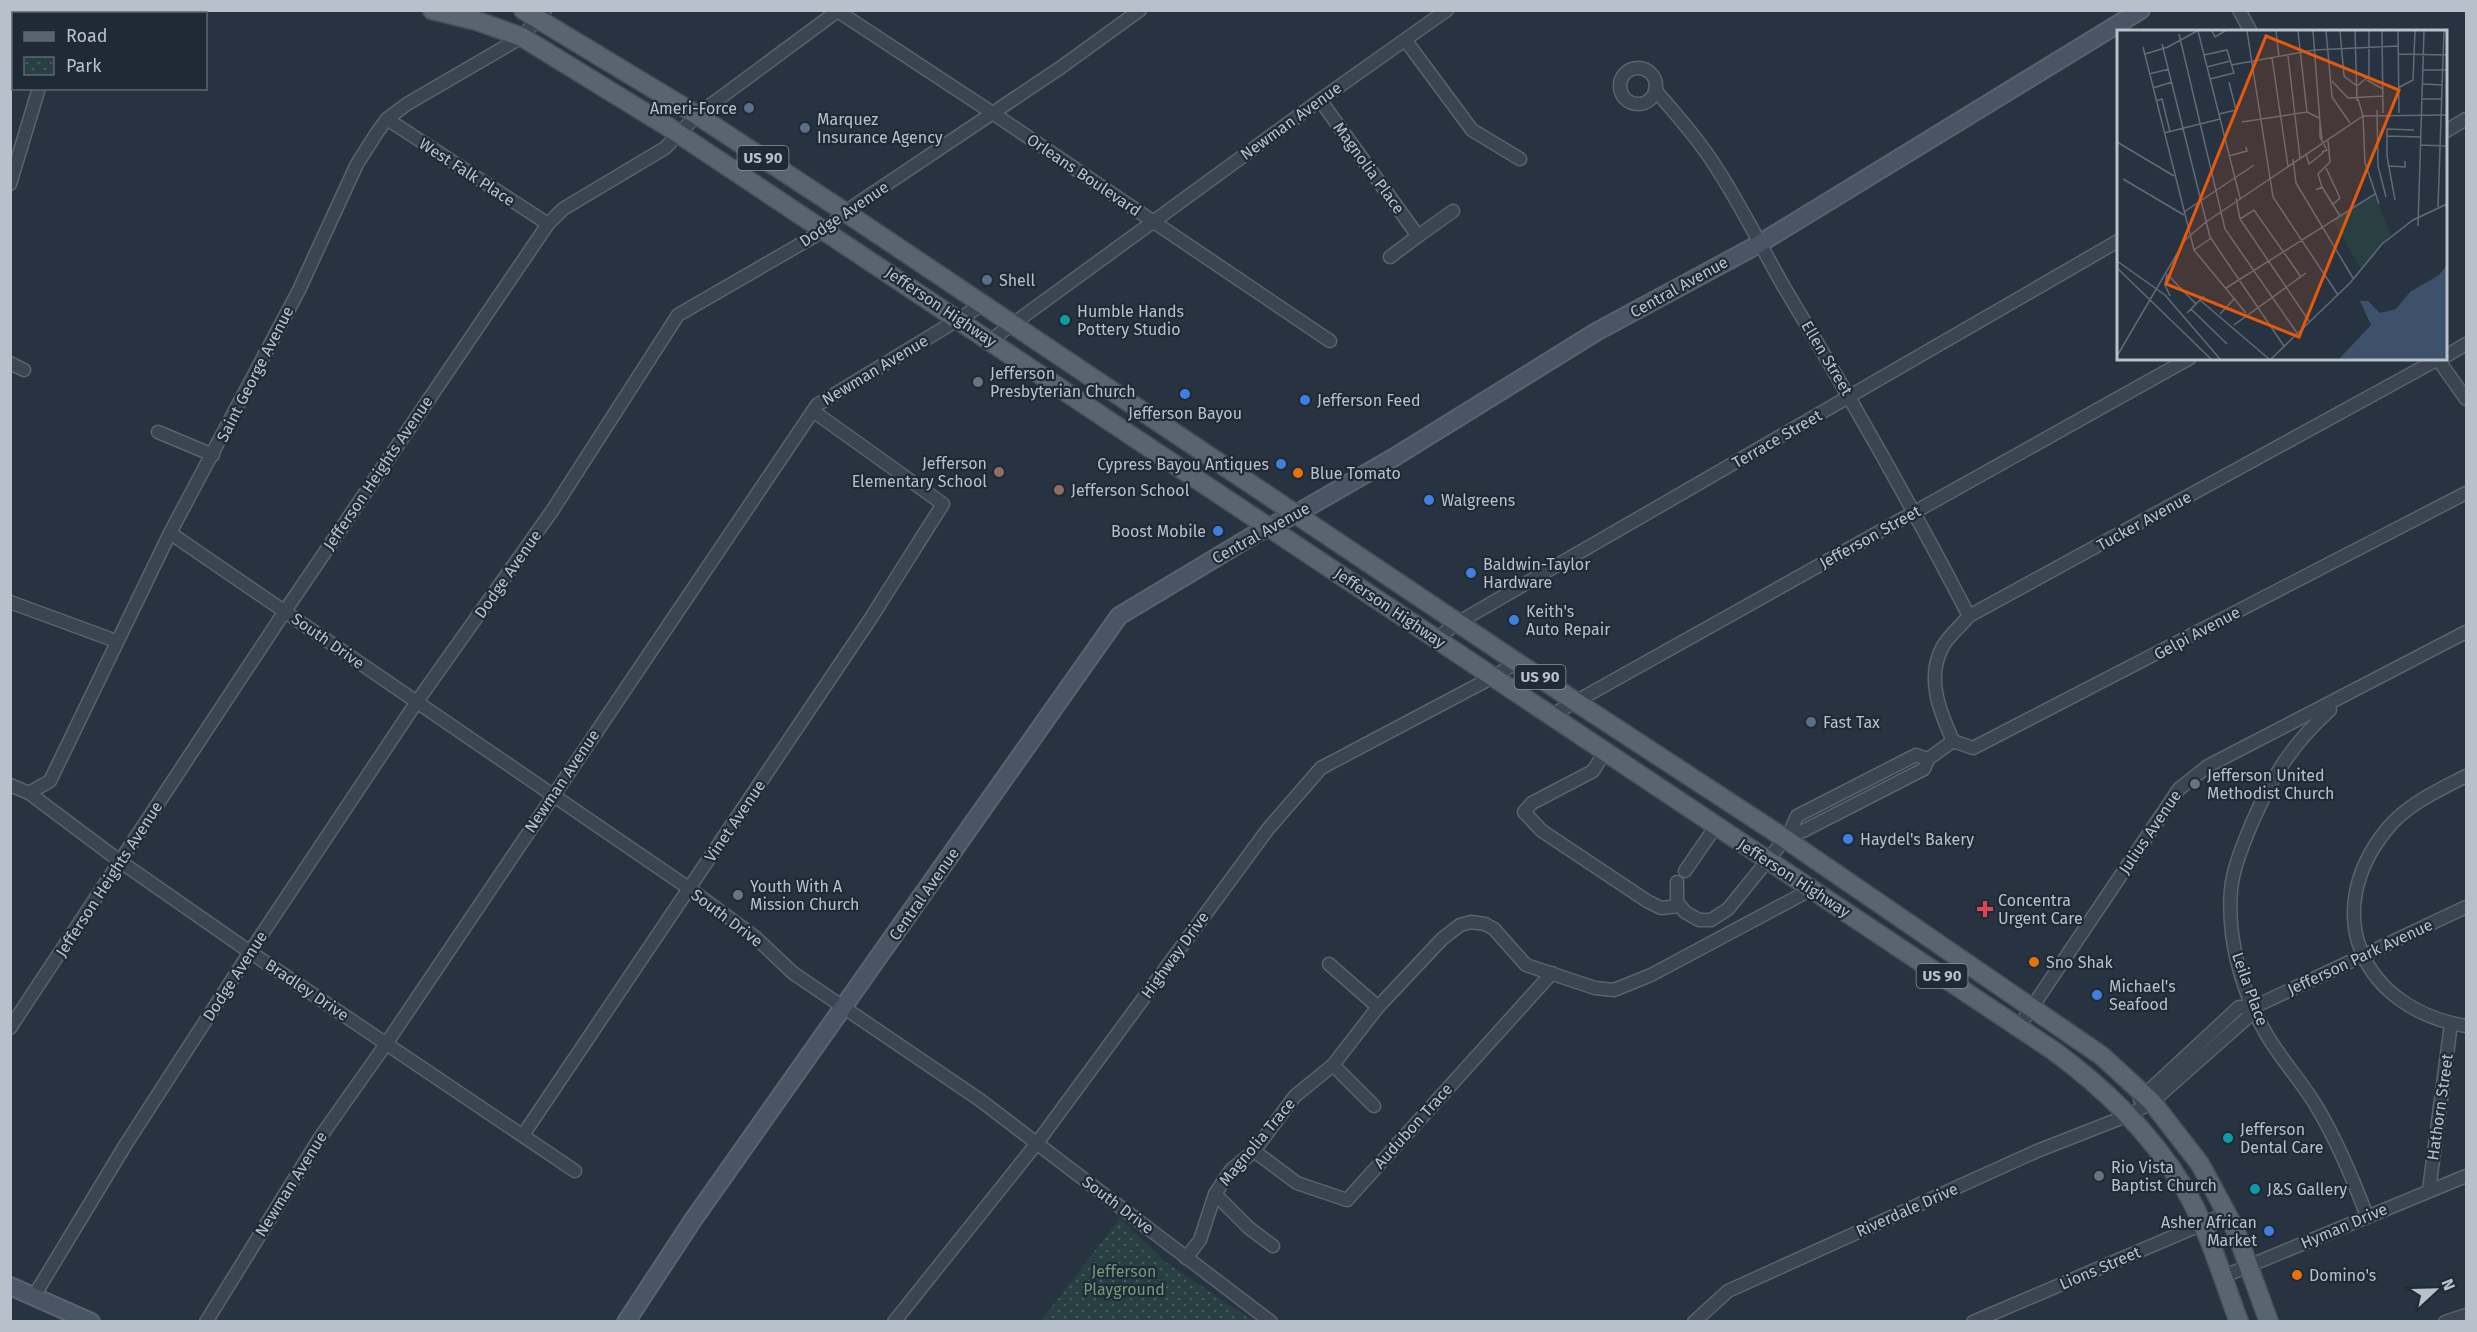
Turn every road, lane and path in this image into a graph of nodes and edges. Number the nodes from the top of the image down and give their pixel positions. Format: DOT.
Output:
graph roads {
  1 [pos="432,10"];
  2 [pos="1140,10"];
  3 [pos="1447,10"];
  4 [pos="2142,10"];
  5 [pos="2239,10"];
  6 [pos="838,11"];
  7 [pos="535,13"];
  8 [pos="2250,30"];
  9 [pos="522,38"];
  10 [pos="1406,41"];
  11 [pos="38,90"];
  12 [pos="1655,90"];
  13 [pos="1320,100"];
  14 [pos="994,114"];
  15 [pos="697,115"];
  16 [pos="387,119"];
  17 [pos="2466,119"];
  18 [pos="2447,130"];
  19 [pos="678,133"];
  20 [pos="1520,159"];
  21 [pos="10,184"];
  22 [pos="1452,211"];
  23 [pos="845,212"];
  24 [pos="1153,222"];
  25 [pos="548,224"];
  26 [pos="825,230"];
  27 [pos="1418,236"];
  28 [pos="2117,242"];
  29 [pos="1759,244"];
  30 [pos="1390,257"];
  31 [pos="982,304"];
  32 [pos="959,319"];
  33 [pos="1012,325"];
  34 [pos="991,340"];
  35 [pos="1330,341"];
  36 [pos="2466,344"];
  37 [pos="2447,354"];
  38 [pos="2186,360"];
  39 [pos="2436,360"];
  40 [pos="2441,360"];
  41 [pos="10,363"];
  42 [pos="24,370"];
  43 [pos="1850,396"];
  44 [pos="2466,399"];
  45 [pos="813,411"];
  46 [pos="158,432"];
  47 [pos="213,454"];
  48 [pos="2466,493"];
  49 [pos="1916,512"];
  50 [pos="1296,514"];
  51 [pos="1269,527"];
  52 [pos="170,532"];
  53 [pos="10,602"];
  54 [pos="285,611"];
  55 [pos="1969,616"];
  56 [pos="1459,622"];
  57 [pos="2466,632"];
  58 [pos="1436,639"];
  59 [pos="116,640"];
  60 [pos="1517,662"];
  61 [pos="1493,677"];
  62 [pos="2343,698"];
  63 [pos="1576,702"];
  64 [pos="416,704"];
  65 [pos="1550,716"];
  66 [pos="1953,741"];
  67 [pos="1605,752"];
  68 [pos="1928,759"];
  69 [pos="2466,776"];
  70 [pos="10,785"];
  71 [pos="28,793"];
  72 [pos="553,795"];
  73 [pos="1716,826"];
  74 [pos="1786,836"];
  75 [pos="1766,859"];
  76 [pos="121,862"];
  77 [pos="1685,871"];
  78 [pos="1677,882"];
  79 [pos="690,889"];
  80 [pos="1812,889"];
  81 [pos="1680,906"];
  82 [pos="2466,908"];
  83 [pos="250,952"];
  84 [pos="2362,957"];
  85 [pos="1329,964"];
  86 [pos="1552,973"];
  87 [pos="2032,1006"];
  88 [pos="843,1007"];
  89 [pos="1378,1007"];
  90 [pos="2254,1007"];
  91 [pos="2451,1024"];
  92 [pos="2466,1026"];
  93 [pos="10,1028"];
  94 [pos="2018,1028"];
  95 [pos="386,1044"];
  96 [pos="1333,1065"];
  97 [pos="2148,1098"];
  98 [pos="1374,1106"];
  99 [pos="2130,1115"];
  100 [pos="523,1136"];
  101 [pos="1037,1143"];
  102 [pos="1254,1151"];
  103 [pos="575,1172"];
  104 [pos="2466,1176"];
  105 [pos="2429,1190"];
  106 [pos="1215,1194"];
  107 [pos="2226,1214"];
  108 [pos="2367,1216"];
  109 [pos="2202,1224"];
  110 [pos="1273,1246"];
  111 [pos="1186,1258"];
  112 [pos="2249,1267"];
  113 [pos="2222,1277"];
  114 [pos="10,1286"];
  115 [pos="34,1296"];
  116 [pos="2466,1315"];
  117 [pos="91,1322"];
  118 [pos="207,1322"];
  119 [pos="626,1322"];
  120 [pos="894,1322"];
  121 [pos="1270,1322"];
  122 [pos="1694,1322"];
  123 [pos="1973,1322"];
  124 [pos="2239,1322"];
  125 [pos="2269,1322"];
  126 [pos="2445,1322"];
  1 -- 9 [label="main road, Jefferson Highway / US 90"];
  2 -- 14 [label="street, Dodge Avenue"];
  3 -- 10 [label="street, Newman Avenue"];
  4 -- 29 [label="main road, Central Avenue"];
  5 -- 8 [label="street"];
  6 -- 14 [label="street, Orleans Boulevard"];
  6 -- 15 [label="street, Jefferson Heights Avenue"];
  7 -- 9 [label="street, Saint George Avenue"];
  7 -- 15 [label="main road, Jefferson Highway / US 90"];
  9 -- 16 [label="street, Saint George Avenue"];
  9 -- 19 [label="main road, Jefferson Highway / US 90"];
  10 -- 13 [label="street, Newman Avenue"];
  10 -- 20 [label="street"];
  11 -- 21 [label="street"];
  12 -- 29 [label="street, Ellen Street"];
  13 -- 24 [label="street, Newman Avenue"];
  13 -- 27 [label="street, Magnolia Place"];
  14 -- 23 [label="street, Dodge Avenue"];
  14 -- 24 [label="street, Orleans Boulevard"];
  15 -- 19 [label="street, Jefferson Heights Avenue"];
  15 -- 23 [label="main road, Jefferson Highway / US 90"];
  16 -- 25 [label="street, West Falk Place"];
  16 -- 47 [label="street, Saint George Avenue"];
  17 -- 18 [label="street"];
  19 -- 25 [label="street, Jefferson Heights Avenue"];
  19 -- 26 [label="main road, Jefferson Highway / US 90"];
  22 -- 27 [label="street"];
  23 -- 26 [label="street, Dodge Avenue"];
  23 -- 31 [label="main road, Jefferson Highway / US 90"];
  24 -- 33 [label="street, Newman Avenue"];
  24 -- 35 [label="street, Orleans Boulevard"];
  25 -- 54 [label="street, Jefferson Heights Avenue"];
  26 -- 32 [label="main road, Jefferson Highway / US 90"];
  26 -- 64 [label="street, Dodge Avenue"];
  27 -- 30 [label="street"];
  28 -- 43 [label="street, Terrace Street"];
  29 -- 43 [label="street, Ellen Street"];
  29 -- 50 [label="main road, Central Avenue"];
  31 -- 32 [label="street, Newman Avenue"];
  31 -- 33 [label="main road, Jefferson Highway / US 90"];
  32 -- 34 [label="main road, Jefferson Highway / US 90"];
  32 -- 45 [label="street, Newman Avenue"];
  33 -- 34 [label="street, Newman Avenue"];
  33 -- 50 [label="main road, Jefferson Highway / US 90"];
  34 -- 51 [label="main road, Jefferson Highway / US 90"];
  36 -- 37 [label="street, Tucker Avenue"];
  38 -- 49 [label="street, Jefferson Street"];
  39 -- 55 [label="street, Tucker Avenue"];
  40 -- 44 [label="street"];
  41 -- 42 [label="street"];
  43 -- 49 [label="street, Ellen Street"];
  43 -- 56 [label="street, Terrace Street"];
  45 -- 72 [label="street, Newman Avenue"];
  45 -- 79 [label="street, Vinet Avenue"];
  46 -- 47 [label="street"];
  47 -- 52 [label="street, Saint George Avenue"];
  48 -- 66 [label="street, Gelpi Avenue"];
  49 -- 55 [label="street, Ellen Street"];
  49 -- 63 [label="street, Jefferson Street"];
  50 -- 51 [label="main road, Central Avenue"];
  50 -- 56 [label="main road, Jefferson Highway / US 90"];
  51 -- 58 [label="main road, Jefferson Highway / US 90"];
  51 -- 88 [label="main road, Central Avenue"];
  52 -- 54 [label="street, South Drive"];
  52 -- 59 [label="street, Saint George Avenue"];
  53 -- 59 [label="street"];
  54 -- 64 [label="street, South Drive"];
  54 -- 76 [label="street, Jefferson Heights Avenue"];
  55 -- 66 [label="street, Tucker Avenue"];
  56 -- 58 [label="street, Terrace Street"];
  56 -- 60 [label="main road, Jefferson Highway / US 90"];
  57 -- 62 [label="street, Julius Avenue"];
  58 -- 61 [label="main road, Jefferson Highway / US 90"];
  59 -- 71 [label="street, Saint George Avenue"];
  60 -- 61 [label="street, Highway Drive"];
  60 -- 63 [label="main road, Jefferson Highway / US 90"];
  61 -- 65 [label="main road, Jefferson Highway / US 90"];
  61 -- 101 [label="street, Highway Drive"];
  62 -- 87 [label="street, Julius Avenue"];
  62 -- 90 [label="street, Leila Place"];
  63 -- 65 [label="street, Jefferson Street"];
  63 -- 74 [label="main road, Jefferson Highway / US 90"];
  64 -- 72 [label="street, South Drive"];
  64 -- 83 [label="street, Dodge Avenue"];
  65 -- 67 [label="main road, Jefferson Highway / US 90"];
  66 -- 68 [label="street"];
  67 -- 73 [label="main road, Jefferson Highway / US 90"];
  67 -- 81 [label="street"];
  68 -- 74 [label="street"];
  68 -- 74 [label="street"];
  69 -- 84 [label="street"];
  70 -- 71 [label="street, Bradley Drive"];
  71 -- 76 [label="street, Bradley Drive"];
  72 -- 79 [label="street, South Drive"];
  72 -- 95 [label="street, Newman Avenue"];
  73 -- 75 [label="main road, Jefferson Highway / US 90"];
  73 -- 77 [label="street"];
  74 -- 75 [label="street"];
  74 -- 87 [label="main road, Jefferson Highway / US 90"];
  75 -- 80 [label="main road, Jefferson Highway / US 90"];
  75 -- 81 [label="street"];
  76 -- 83 [label="street, Bradley Drive"];
  76 -- 93 [label="street, Jefferson Heights Avenue"];
  78 -- 81 [label="street"];
  79 -- 88 [label="street, South Drive"];
  79 -- 100 [label="street, Vinet Avenue"];
  80 -- 86 [label="street"];
  80 -- 94 [label="main road, Jefferson Highway / US 90"];
  82 -- 84 [label="street, Jefferson Park Avenue"];
  83 -- 95 [label="street, Bradley Drive"];
  83 -- 115 [label="street, Dodge Avenue"];
  84 -- 90 [label="street, Jefferson Park Avenue"];
  84 -- 91 [label="street"];
  85 -- 89 [label="street"];
  86 -- 89 [label="street"];
  86 -- 102 [label="street, Audubon Trace"];
  87 -- 94 [label="street, Julius Avenue"];
  87 -- 97 [label="main road, Jefferson Highway / US 90"];
  88 -- 101 [label="street, South Drive"];
  88 -- 119 [label="main road, Central Avenue"];
  89 -- 96 [label="street, Magnolia Trace"];
  90 -- 97 [label="street, Jefferson Park Avenue"];
  90 -- 108 [label="street, Leila Place"];
  91 -- 92 [label="street"];
  91 -- 105 [label="street, Hathorn Street"];
  94 -- 99 [label="main road, Jefferson Highway / US 90"];
  95 -- 100 [label="street, Bradley Drive"];
  95 -- 118 [label="street, Newman Avenue"];
  96 -- 98 [label="street"];
  96 -- 102 [label="street, Magnolia Trace"];
  97 -- 99 [label="street, Jefferson Park Avenue"];
  97 -- 107 [label="main road, Jefferson Highway / US 90"];
  99 -- 109 [label="main road, Jefferson Highway / US 90"];
  99 -- 122 [label="street, Riverdale Drive"];
  100 -- 103 [label="street, Bradley Drive"];
  101 -- 111 [label="street, South Drive"];
  101 -- 120 [label="street, Highway Drive"];
  102 -- 106 [label="street, Magnolia Trace"];
  104 -- 105 [label="street, Hyman Drive"];
  105 -- 108 [label="street, Hyman Drive"];
  106 -- 110 [label="street"];
  106 -- 111 [label="street, Magnolia Trace"];
  107 -- 109 [label="street, Lions Street"];
  107 -- 112 [label="main road, Jefferson Highway / US 90"];
  108 -- 112 [label="street, Hyman Drive"];
  109 -- 113 [label="main road, Jefferson Highway / US 90"];
  109 -- 123 [label="street, Lions Street"];
  111 -- 121 [label="street, South Drive"];
  112 -- 113 [label="street, Hyman Drive"];
  112 -- 125 [label="main road, Jefferson Highway / US 90"];
  113 -- 124 [label="main road, Jefferson Highway / US 90"];
  114 -- 115 [label="main road"];
  115 -- 117 [label="main road"];
  116 -- 126 [label="street"];
}
